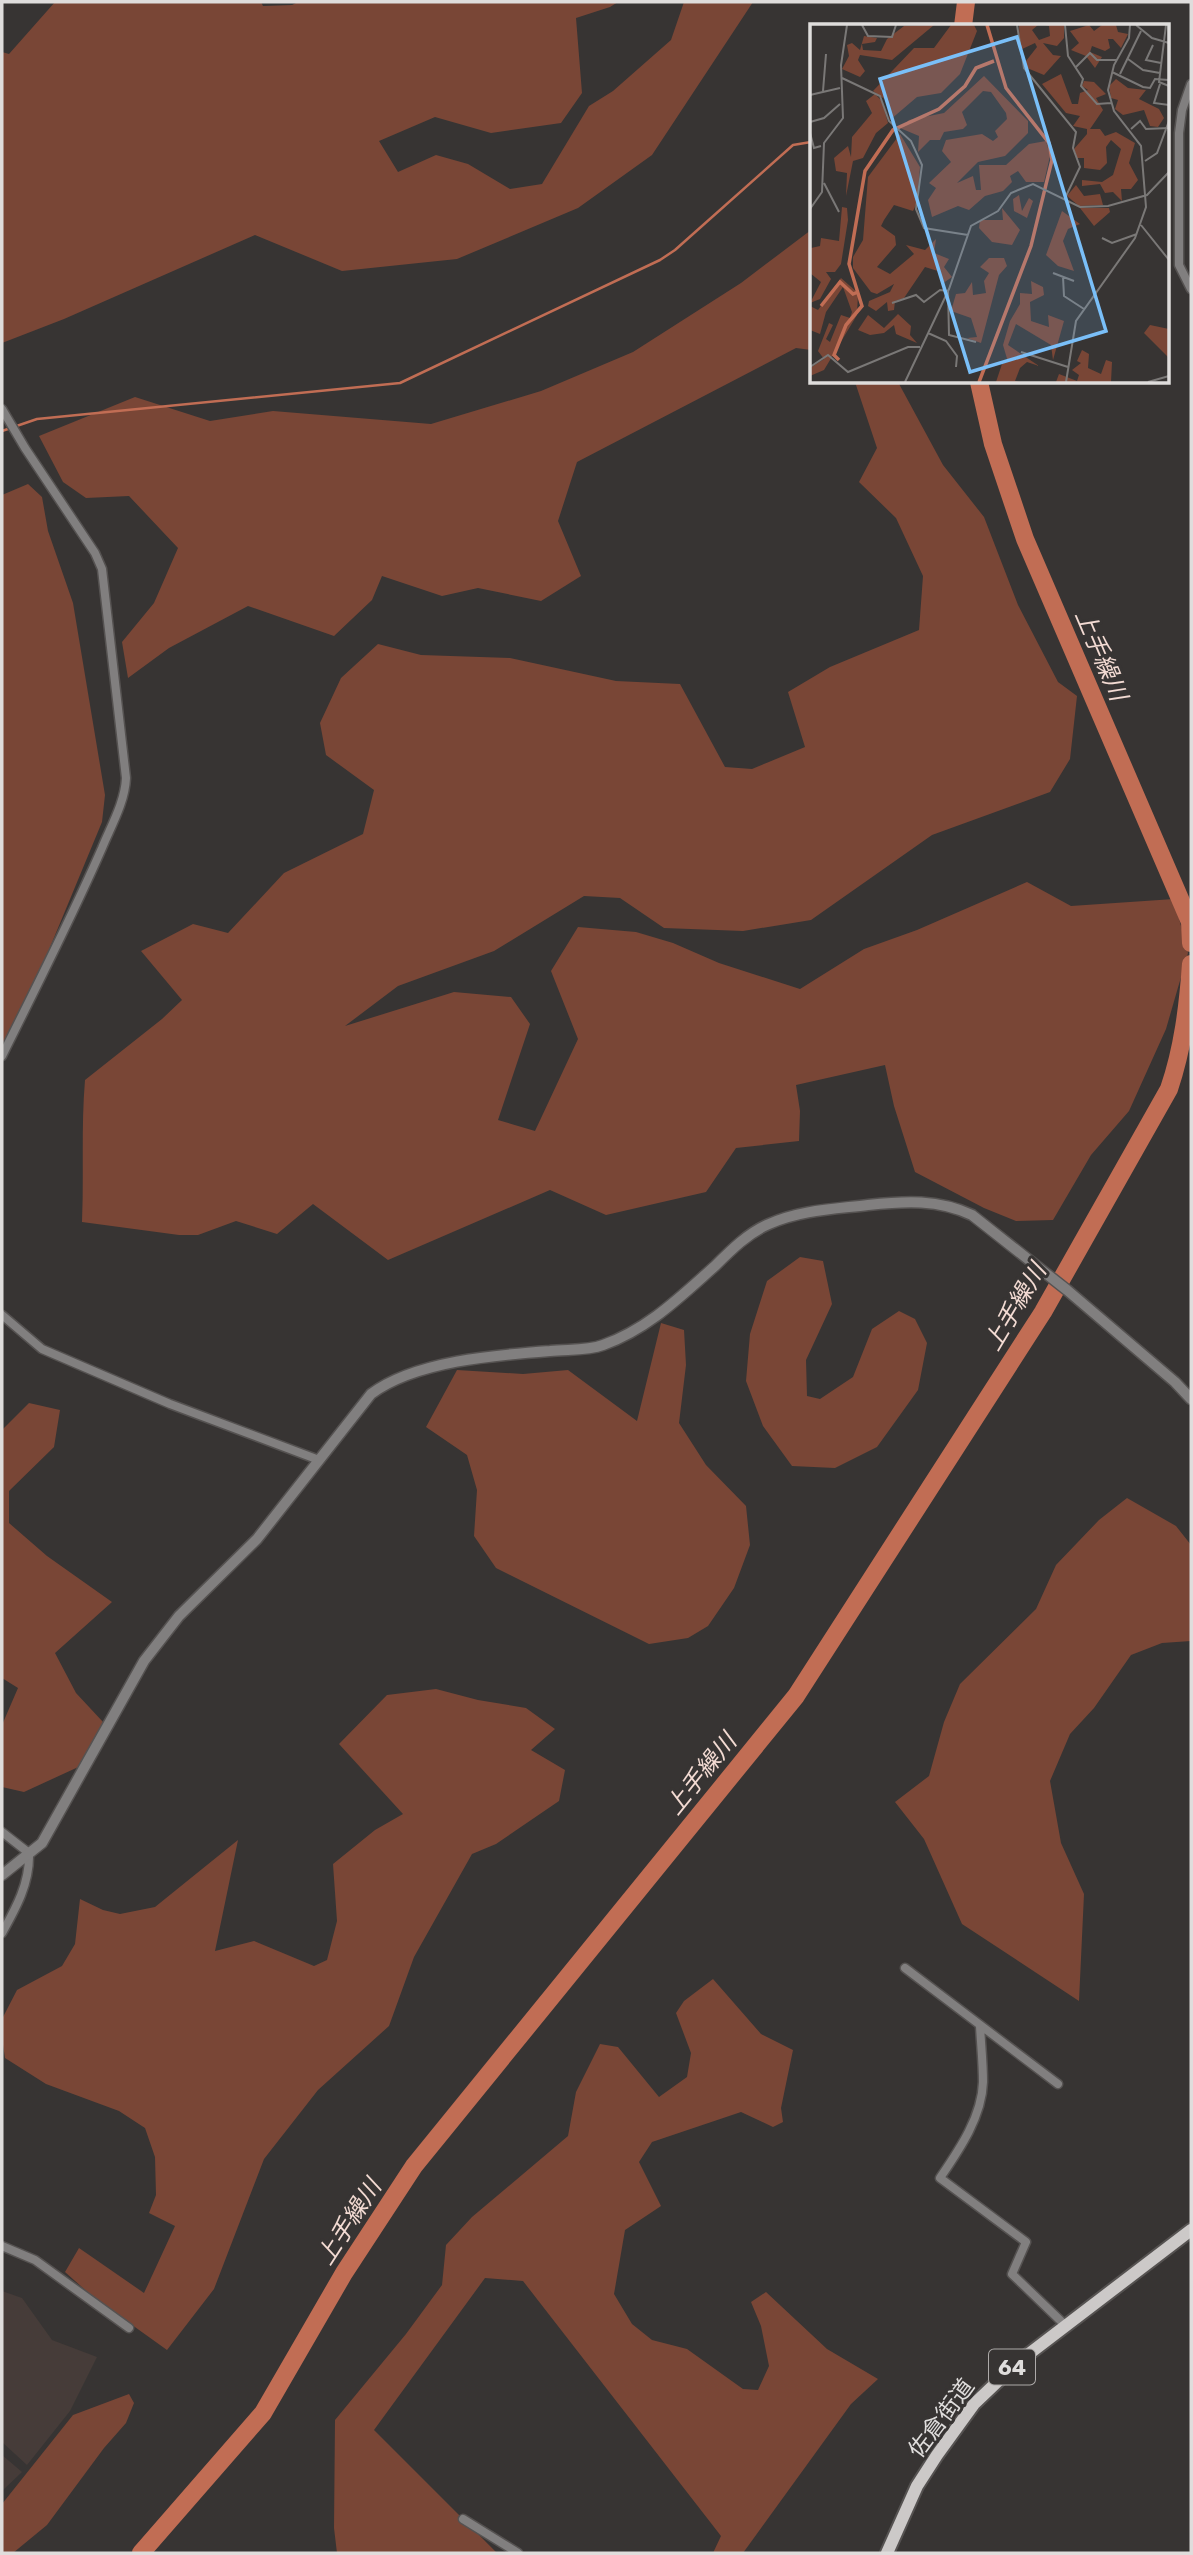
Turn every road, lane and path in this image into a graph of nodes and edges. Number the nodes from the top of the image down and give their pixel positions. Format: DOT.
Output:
graph roads {
  1 [pos="1191,85"];
  2 [pos="1191,289"];
  3 [pos="2,409"];
  4 [pos="2,1056"];
  5 [pos="2,1315"];
  6 [pos="1190,1396"];
  7 [pos="320,1460"];
  8 [pos="2,1832"];
  9 [pos="29,1853"];
  10 [pos="2,1875"];
  11 [pos="2,1933"];
  12 [pos="905,1968"];
  13 [pos="980,2026"];
  14 [pos="1058,2084"];
  15 [pos="1191,2230"];
  16 [pos="2,2246"];
  17 [pos="1065,2325"];
  18 [pos="129,2328"];
  19 [pos="463,2519"];
  20 [pos="518,2553"];
  21 [pos="887,2553"];
  1 -- 2 [label="street"];
  3 -- 4 [label="street"];
  5 -- 7 [label="street"];
  6 -- 7 [label="street"];
  7 -- 9 [label="street"];
  8 -- 9 [label="street"];
  9 -- 10 [label="street"];
  9 -- 11 [label="street"];
  12 -- 13 [label="street"];
  13 -- 14 [label="street"];
  13 -- 17 [label="street"];
  15 -- 17 [label="main road, 佐倉街道 / 64"];
  16 -- 18 [label="street"];
  17 -- 21 [label="main road, 佐倉街道 / 64"];
  19 -- 20 [label="street"];
}
